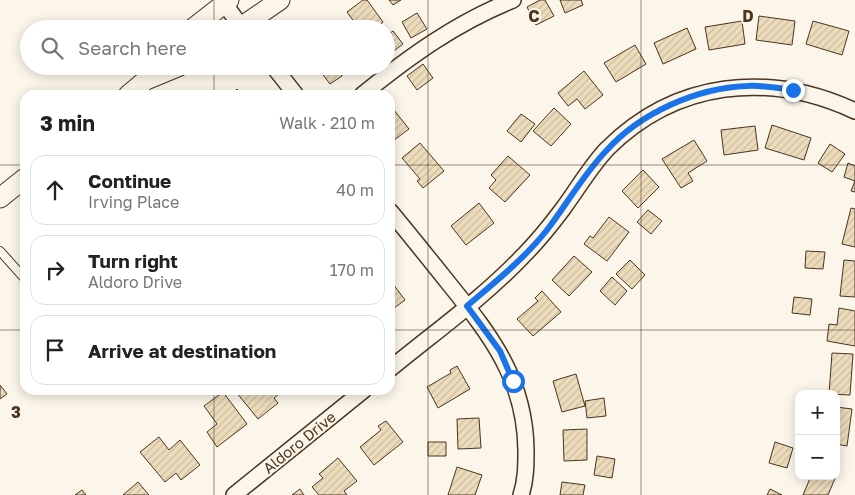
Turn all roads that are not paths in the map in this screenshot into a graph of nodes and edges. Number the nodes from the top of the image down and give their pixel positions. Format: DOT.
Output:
graph roads {
  1 [pos="280,0"];
  2 [pos="513,0"];
  3 [pos="226,1"];
  4 [pos="203,20"];
  5 [pos="237,20"];
  6 [pos="252,20"];
  7 [pos="395,68"];
  8 [pos="150,75"];
  9 [pos="280,75"];
  10 [pos="387,75"];
  11 [pos="133,90"];
  12 [pos="292,90"];
  13 [pos="368,90"];
  14 [pos="855,111"];
  15 [pos="20,182"];
  16 [pos="0,198"];
  17 [pos="395,217"];
  18 [pos="0,251"];
  19 [pos="20,273"];
  20 [pos="467,306"];
  21 [pos="395,365"];
  22 [pos="358,395"];
  23 [pos="234,495"];
  24 [pos="521,495"];
  1 -- 6 [label="street"];
  2 -- 7 [label="street"];
  3 -- 4 [label="street"];
  3 -- 5 [label="street"];
  8 -- 11 [label="street"];
  9 -- 12 [label="street"];
  10 -- 13 [label="street"];
  14 -- 20 [label="street"];
  15 -- 16 [label="street"];
  17 -- 20 [label="street"];
  18 -- 19 [label="lane"];
  20 -- 21 [label="street"];
  20 -- 24 [label="street"];
  22 -- 23 [label="street, Aldoro Drive"];
}
